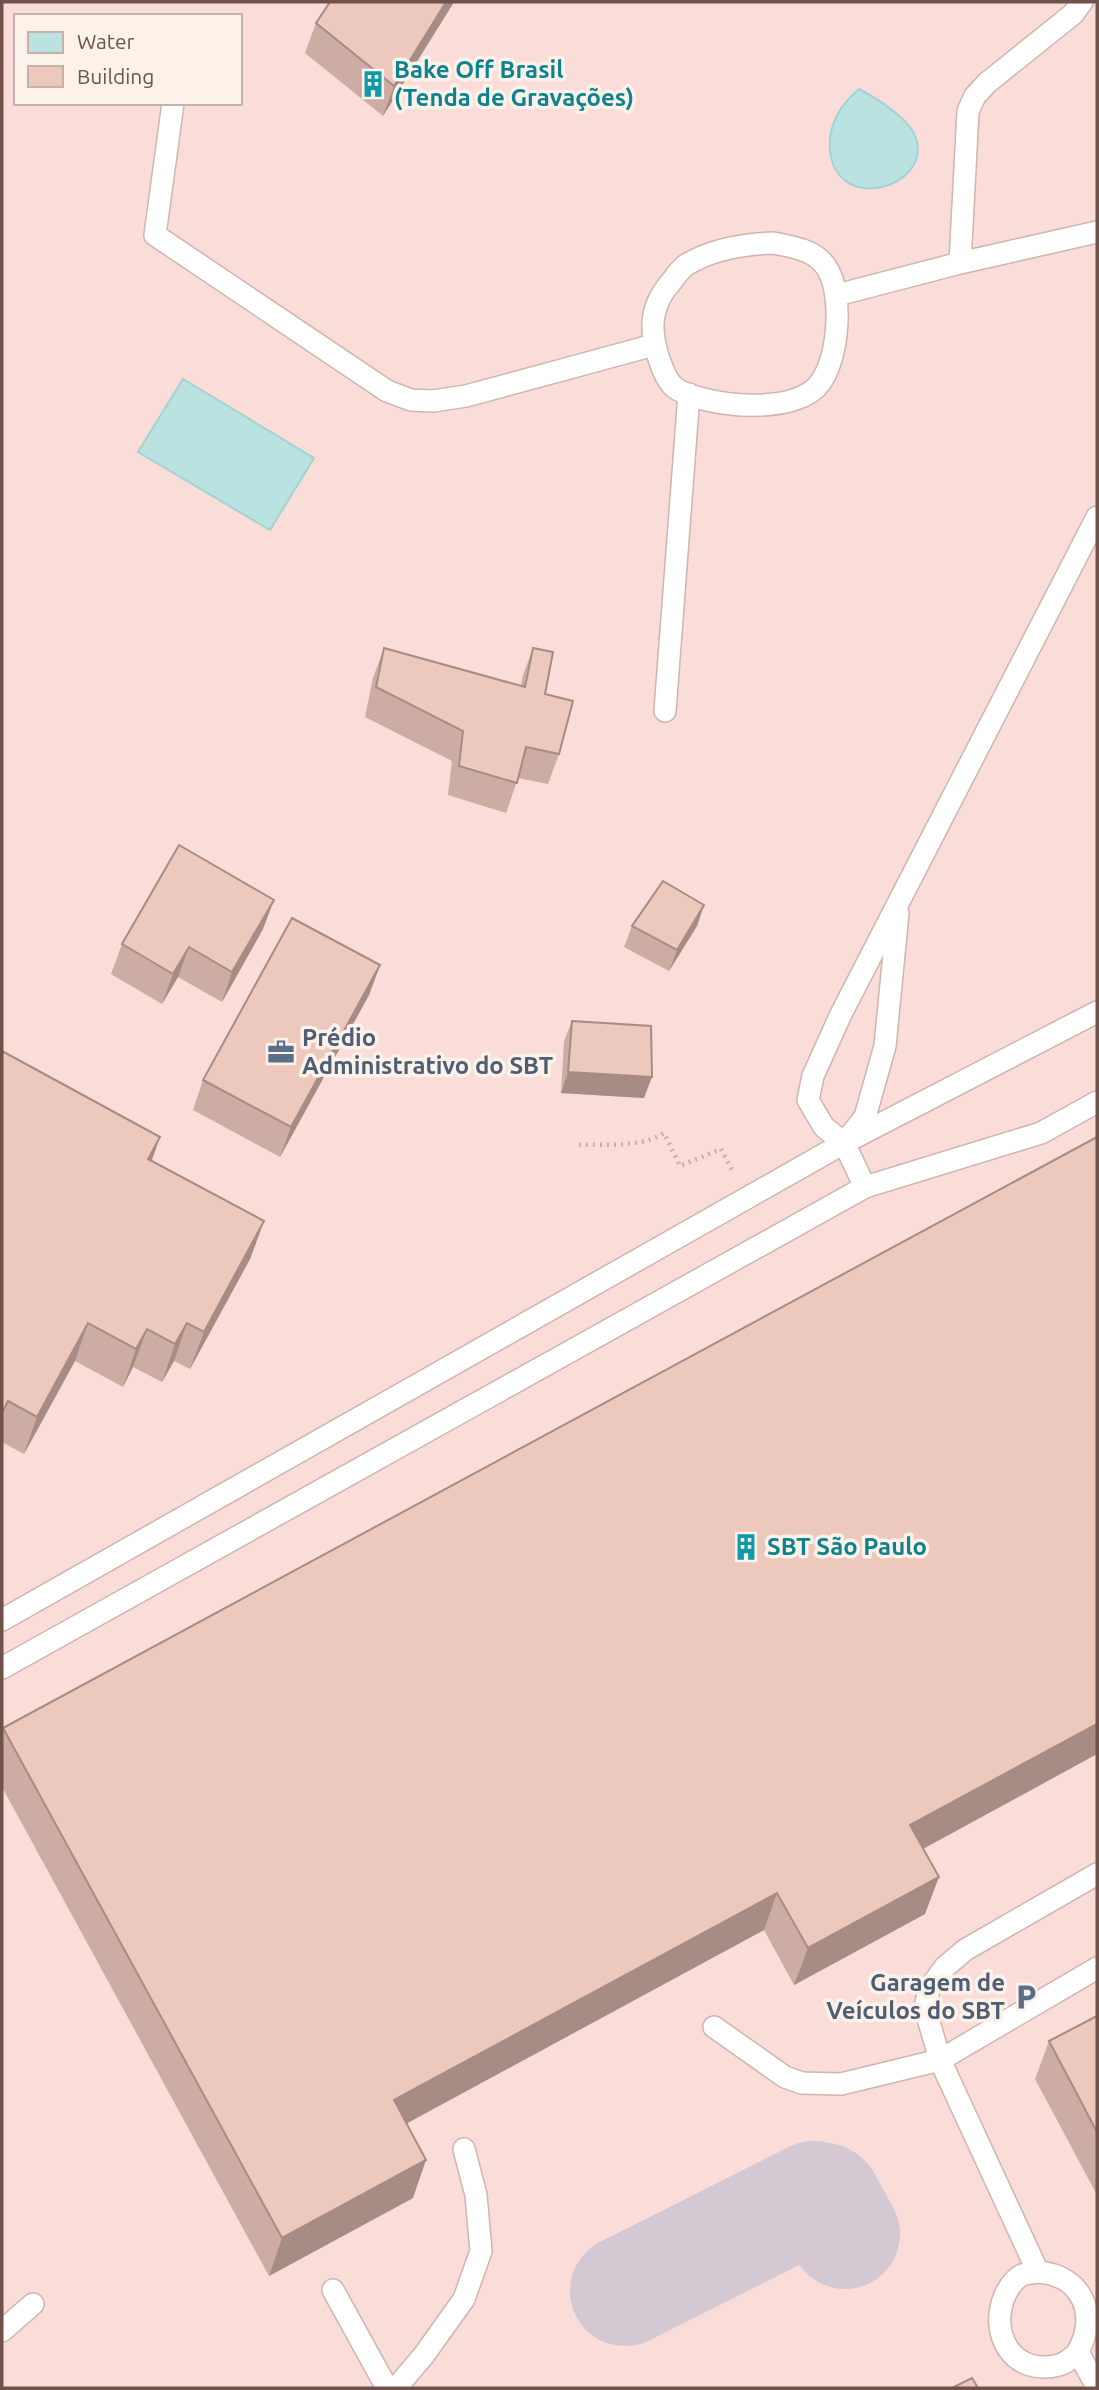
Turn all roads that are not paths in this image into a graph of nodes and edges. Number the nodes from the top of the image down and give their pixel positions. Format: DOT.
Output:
graph roads {
  1 [pos="1082,2"];
  2 [pos="173,105"];
  3 [pos="1097,232"];
  4 [pos="960,263"];
  5 [pos="837,295"];
  6 [pos="654,345"];
  7 [pos="689,394"];
  8 [pos="1097,517"];
  9 [pos="665,711"];
  10 [pos="899,904"];
  11 [pos="1097,1012"];
  12 [pos="1097,1102"];
  13 [pos="844,1143"];
  14 [pos="865,1187"];
  15 [pos="2,1620"];
  16 [pos="2,1668"];
  17 [pos="1097,1874"];
  18 [pos="1097,1968"];
  19 [pos="714,2028"];
  20 [pos="940,2060"];
  21 [pos="464,2149"];
  22 [pos="1038,2272"];
  23 [pos="332,2290"];
  24 [pos="33,2304"];
  25 [pos="2,2331"];
  26 [pos="1078,2352"];
  27 [pos="1097,2387"];
  28 [pos="387,2388"];
  29 [pos="396,2388"];
  1 -- 4 [label="lane"];
  2 -- 6 [label="lane"];
  3 -- 4 [label="lane"];
  4 -- 5 [label="lane"];
  5 -- 6 [label="lane"];
  5 -- 7 [label="lane"];
  6 -- 7 [label="lane"];
  7 -- 9 [label="lane"];
  8 -- 10 [label="lane"];
  10 -- 13 [label="lane"];
  10 -- 13 [label="lane"];
  11 -- 13 [label="lane"];
  12 -- 14 [label="lane"];
  13 -- 14 [label="lane"];
  13 -- 15 [label="lane"];
  14 -- 16 [label="lane"];
  17 -- 20 [label="lane"];
  18 -- 20 [label="lane"];
  19 -- 20 [label="lane"];
  20 -- 22 [label="lane"];
  21 -- 29 [label="lane"];
  22 -- 26 [label="lane"];
  22 -- 26 [label="lane"];
  23 -- 28 [label="lane"];
  24 -- 25 [label="lane"];
  26 -- 27 [label="lane"];
}
